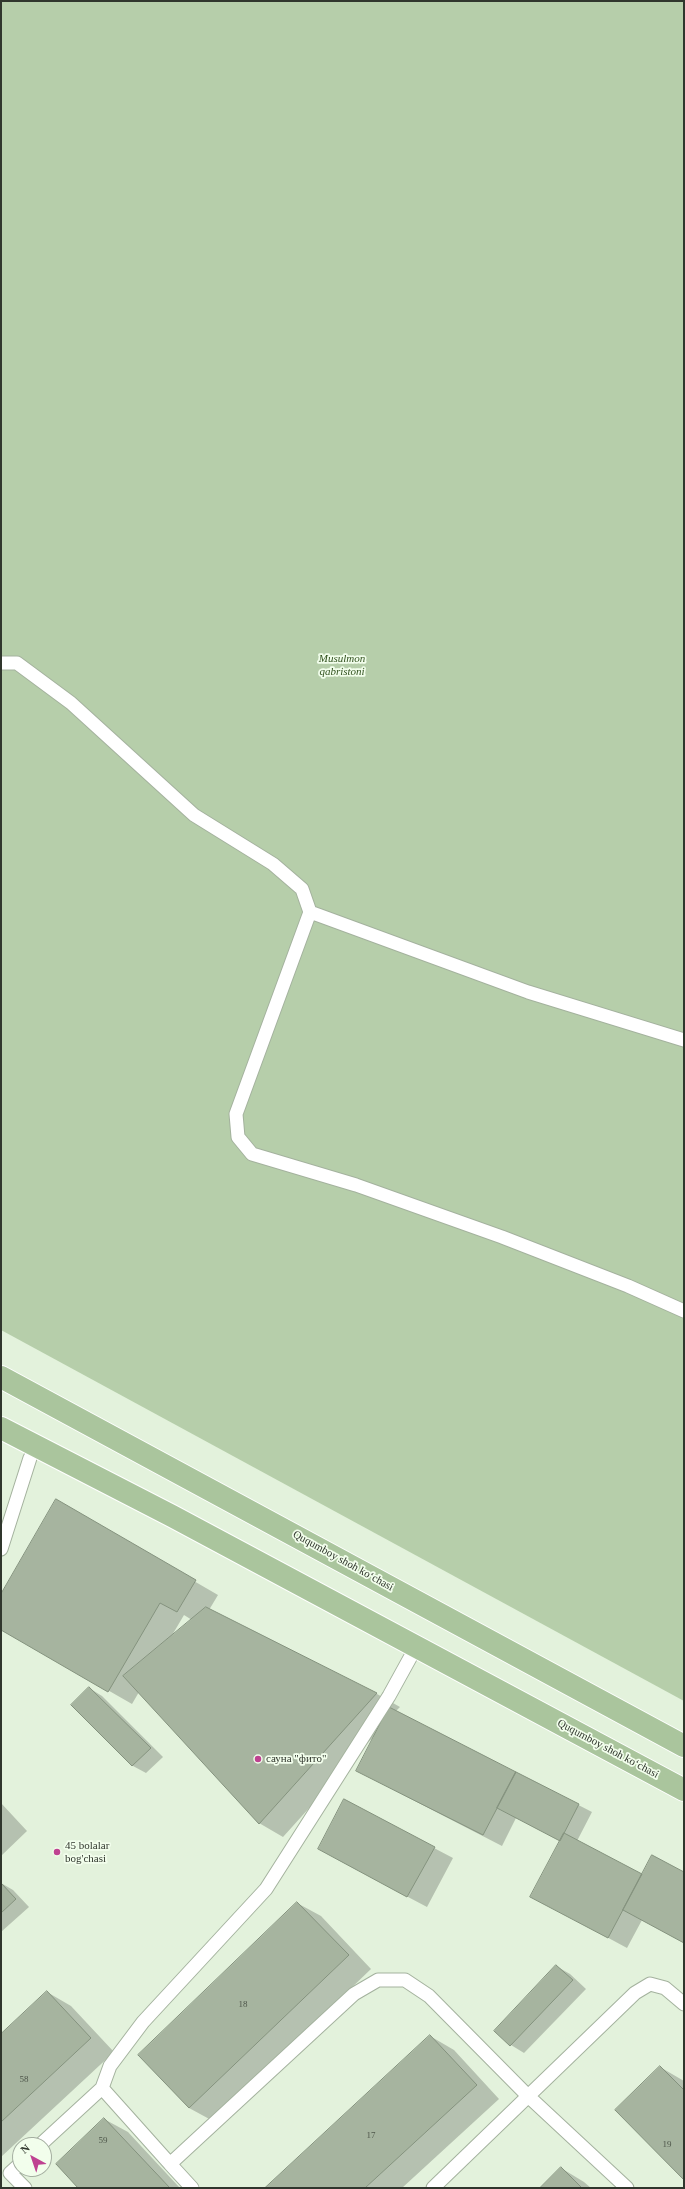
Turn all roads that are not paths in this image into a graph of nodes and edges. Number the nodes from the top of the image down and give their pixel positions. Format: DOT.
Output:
graph roads {
  1 [pos="1,663"];
  2 [pos="310,912"];
  3 [pos="684,1040"];
  4 [pos="684,1311"];
  5 [pos="1,1378"];
  6 [pos="1,1428"];
  7 [pos="30,1458"];
  8 [pos="1,1549"];
  9 [pos="416,1647"];
  10 [pos="684,1746"];
  11 [pos="684,1790"];
  12 [pos="684,2004"];
  13 [pos="102,2088"];
  14 [pos="527,2095"];
  15 [pos="49,2137"];
  16 [pos="170,2164"];
  17 [pos="6,2176"];
  18 [pos="25,2188"];
  19 [pos="192,2188"];
  20 [pos="433,2188"];
  21 [pos="627,2188"];
  1 -- 2 [label="lane"];
  2 -- 3 [label="lane"];
  2 -- 4 [label="lane"];
  5 -- 10 [label="main road, Ququmboy shoh koʻchasi"];
  6 -- 9 [label="main road, Ququmboy shoh koʻchasi"];
  7 -- 8 [label="lane"];
  9 -- 11 [label="main road, Ququmboy shoh koʻchasi"];
  9 -- 13 [label="lane"];
  12 -- 14 [label="lane"];
  13 -- 15 [label="lane"];
  13 -- 16 [label="lane"];
  14 -- 16 [label="lane"];
  14 -- 20 [label="lane"];
  14 -- 21 [label="lane"];
  16 -- 19 [label="lane"];
  17 -- 18 [label="lane"];
}
